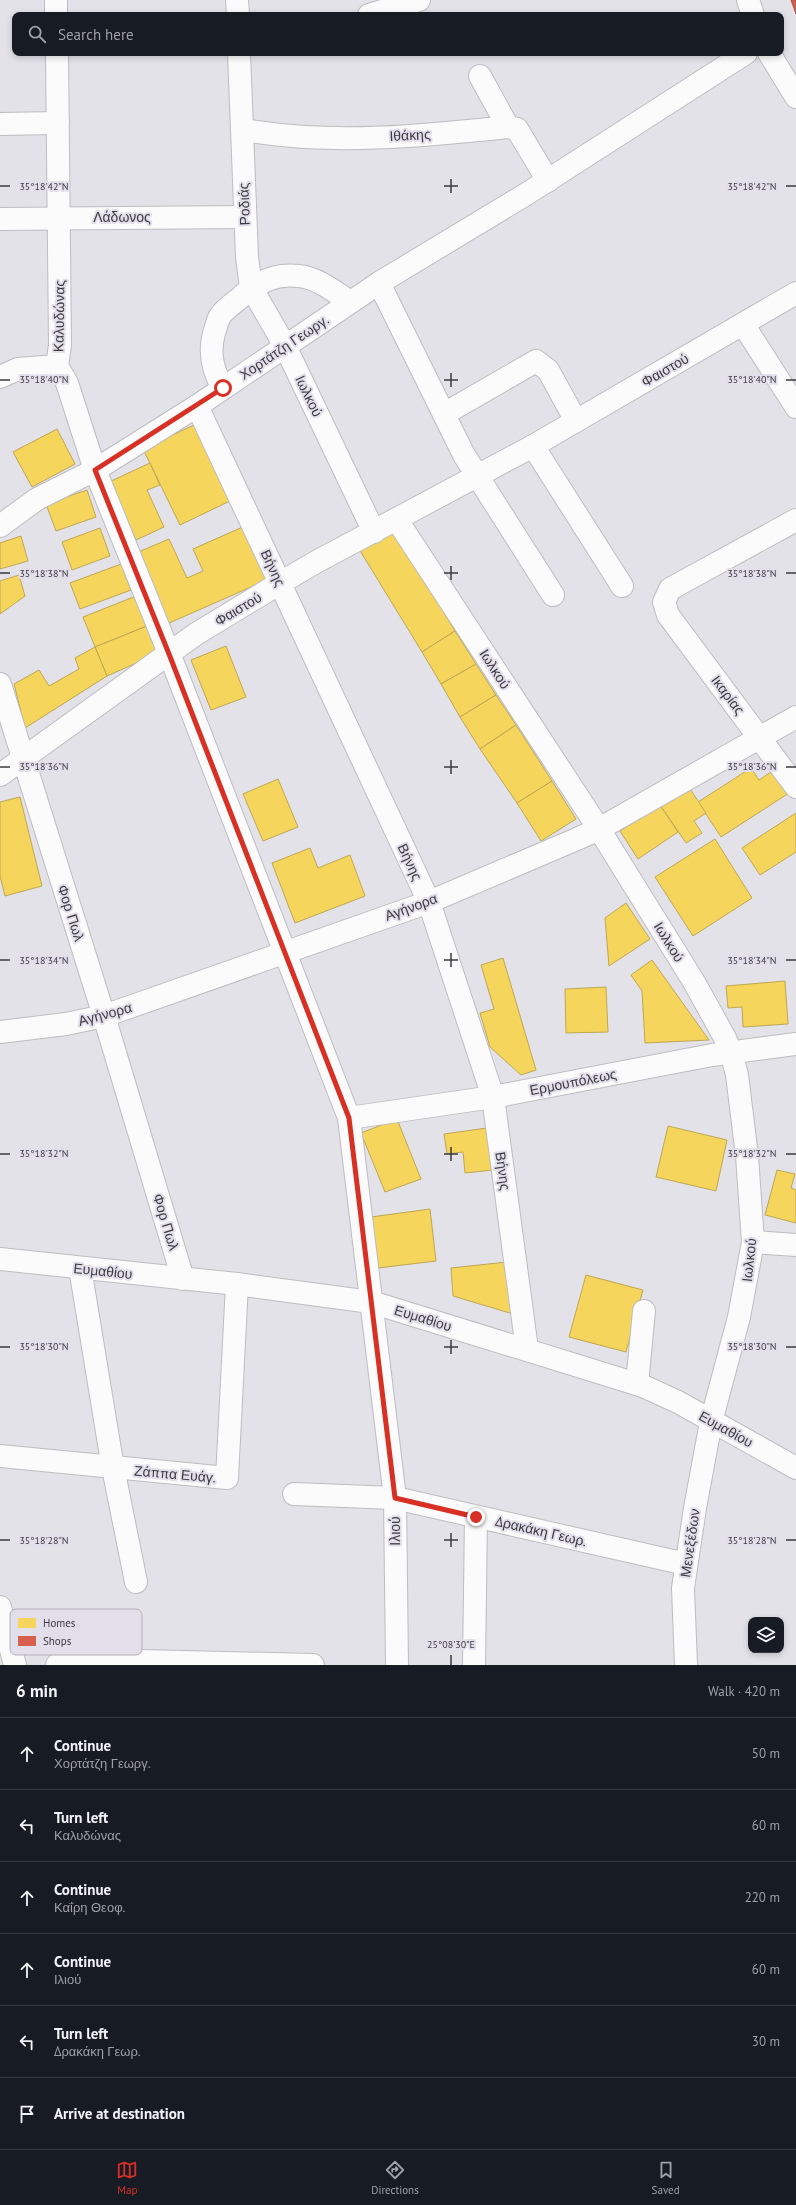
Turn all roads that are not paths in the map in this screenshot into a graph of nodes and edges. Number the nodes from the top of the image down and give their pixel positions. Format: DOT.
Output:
graph roads {
  1 [pos="56,0"];
  2 [pos="237,0"];
  3 [pos="419,0"];
  4 [pos="748,0"];
  5 [pos="56,12"];
  6 [pos="238,12"];
  7 [pos="379,12"];
  8 [pos="752,12"];
  9 [pos="57,56"];
  10 [pos="239,56"];
  11 [pos="741,56"];
  12 [pos="771,56"];
  13 [pos="480,76"];
  14 [pos="796,97"];
  15 [pos="58,123"];
  16 [pos="0,124"];
  17 [pos="508,127"];
  18 [pos="242,130"];
  19 [pos="548,181"];
  20 [pos="244,217"];
  21 [pos="0,218"];
  22 [pos="59,218"];
  23 [pos="379,283"];
  24 [pos="251,288"];
  25 [pos="796,293"];
  26 [pos="350,302"];
  27 [pos="744,324"];
  28 [pos="285,346"];
  29 [pos="57,366"];
  30 [pos="0,377"];
  31 [pos="223,388"];
  32 [pos="197,406"];
  33 [pos="796,406"];
  34 [pos="444,414"];
  35 [pos="576,421"];
  36 [pos="533,446"];
  37 [pos="95,470"];
  38 [pos="477,477"];
  39 [pos="397,520"];
  40 [pos="796,520"];
  41 [pos="0,526"];
  42 [pos="374,532"];
  43 [pos="280,583"];
  44 [pos="622,586"];
  45 [pos="553,595"];
  46 [pos="169,654"];
  47 [pos="0,684"];
  48 [pos="796,717"];
  49 [pos="760,738"];
  50 [pos="22,759"];
  51 [pos="0,774"];
  52 [pos="796,786"];
  53 [pos="599,829"];
  54 [pos="429,902"];
  55 [pos="284,952"];
  56 [pos="104,1016"];
  57 [pos="0,1032"];
  58 [pos="796,1044"];
  59 [pos="732,1052"];
  60 [pos="493,1097"];
  61 [pos="349,1118"];
  62 [pos="753,1242"];
  63 [pos="796,1245"];
  64 [pos="0,1260"];
  65 [pos="80,1268"];
  66 [pos="183,1279"];
  67 [pos="237,1284"];
  68 [pos="371,1302"];
  69 [pos="644,1311"];
  70 [pos="526,1349"];
  71 [pos="637,1384"];
  72 [pos="711,1422"];
  73 [pos="0,1456"];
  74 [pos="113,1468"];
  75 [pos="796,1468"];
  76 [pos="294,1494"];
  77 [pos="395,1498"];
  78 [pos="476,1517"];
  79 [pos="686,1564"];
  80 [pos="136,1582"];
  81 [pos="0,1607"];
  82 [pos="10,1646"];
  83 [pos="12,1655"];
  84 [pos="15,1665"];
  85 [pos="57,1665"];
  86 [pos="312,1665"];
  87 [pos="397,1665"];
  88 [pos="474,1665"];
  89 [pos="686,1665"];
  1 -- 5 [label="street"];
  2 -- 6 [label="street"];
  3 -- 7 [label="street"];
  4 -- 8 [label="street"];
  9 -- 15 [label="street, Καλυδώνας"];
  10 -- 18 [label="street, Ροδιάς"];
  11 -- 19 [label="street, Χορτάτζη Γεωργ."];
  12 -- 14 [label="street"];
  13 -- 17 [label="street"];
  15 -- 16 [label="street"];
  15 -- 22 [label="street, Καλυδώνας"];
  17 -- 18 [label="street, Ιθάκης"];
  17 -- 19 [label="street"];
  18 -- 20 [label="street, Ροδιάς"];
  19 -- 23 [label="street, Χορτάτζη Γεωργ."];
  20 -- 22 [label="street, Λάδωνος"];
  20 -- 24 [label="street, Ροδιάς"];
  21 -- 22 [label="street, Λάδωνος"];
  22 -- 29 [label="street, Καλυδώνας"];
  23 -- 26 [label="street, Χορτάτζη Γεωργ."];
  23 -- 34 [label="street"];
  24 -- 26 [label="street"];
  24 -- 28 [label="street, Ροδιάς"];
  24 -- 31 [label="street"];
  25 -- 27 [label="street, Φαιστού"];
  26 -- 28 [label="street, Χορτάτζη Γεωργ."];
  27 -- 33 [label="street"];
  27 -- 35 [label="street, Φαιστού"];
  28 -- 31 [label="street, Χορτάτζη Γεωργ."];
  28 -- 42 [label="street, Ιωλκού"];
  29 -- 30 [label="street"];
  29 -- 37 [label="street, Καλυδώνας"];
  31 -- 32 [label="street, Χορτάτζη Γεωργ."];
  32 -- 37 [label="street, Χορτάτζη Γεωργ."];
  32 -- 43 [label="street, Βήνης"];
  34 -- 35 [label="street"];
  34 -- 38 [label="street"];
  35 -- 36 [label="street, Φαιστού"];
  36 -- 38 [label="street, Φαιστού"];
  36 -- 44 [label="street"];
  37 -- 41 [label="street, Χορτάτζη Γεωργ."];
  37 -- 46 [label="street, Καλυδώνας"];
  38 -- 39 [label="street, Φαιστού"];
  38 -- 45 [label="street"];
  39 -- 42 [label="street, Φαιστού"];
  39 -- 53 [label="street, Ιωλκού"];
  40 -- 49 [label="street, Ικαρίας"];
  42 -- 43 [label="street, Φαιστού"];
  43 -- 46 [label="street, Φαιστού"];
  43 -- 54 [label="street, Βήνης"];
  46 -- 50 [label="street, Φαιστού"];
  46 -- 55 [label="street, Καλυδώνας"];
  47 -- 50 [label="street, Φορ Πωλ"];
  48 -- 49 [label="street, Αγήνορα"];
  49 -- 52 [label="street, Ικαρίας"];
  49 -- 53 [label="street, Αγήνορα"];
  50 -- 51 [label="street, Φαιστού"];
  50 -- 56 [label="street, Φορ Πωλ"];
  53 -- 54 [label="street, Αγήνορα"];
  53 -- 59 [label="street, Ιωλκού"];
  54 -- 55 [label="street, Αγήνορα"];
  54 -- 60 [label="street, Βήνης"];
  55 -- 56 [label="street, Αγήνορα"];
  55 -- 61 [label="street, Ιλιού"];
  56 -- 57 [label="street, Αγήνορα"];
  56 -- 66 [label="street, Φορ Πωλ"];
  58 -- 59 [label="street, Ερμουπόλεως"];
  59 -- 60 [label="street, Ερμουπόλεως"];
  59 -- 62 [label="street, Ιωλκού"];
  60 -- 61 [label="street, Ερμουπόλεως"];
  60 -- 70 [label="street, Βήνης"];
  61 -- 68 [label="street, Ιλιού"];
  62 -- 63 [label="street"];
  62 -- 72 [label="street, Ιωλκού"];
  64 -- 65 [label="street, Ευμαθίου"];
  65 -- 66 [label="street, Ευμαθίου"];
  65 -- 74 [label="street"];
  66 -- 67 [label="street, Ευμαθίου"];
  67 -- 68 [label="street, Ευμαθίου"];
  67 -- 74 [label="street, Ζάππα Ευάγ."];
  68 -- 70 [label="street, Ευμαθίου"];
  68 -- 77 [label="street, Ιλιού"];
  69 -- 71 [label="street"];
  70 -- 71 [label="street, Ευμαθίου"];
  71 -- 72 [label="street, Ευμαθίου"];
  72 -- 75 [label="street, Ευμαθίου"];
  72 -- 79 [label="street, Μενεξέδων"];
  73 -- 74 [label="street, Ζάππα Ευάγ."];
  74 -- 80 [label="street"];
  76 -- 77 [label="street, Δρακάκη Γεωρ."];
  77 -- 78 [label="street, Δρακάκη Γεωρ."];
  77 -- 87 [label="street, Ιλιού"];
  78 -- 79 [label="street, Δρακάκη Γεωρ."];
  78 -- 88 [label="street"];
  79 -- 89 [label="street, Μενεξέδων"];
  81 -- 82 [label="street"];
  83 -- 84 [label="street"];
  85 -- 86 [label="street"];
}
